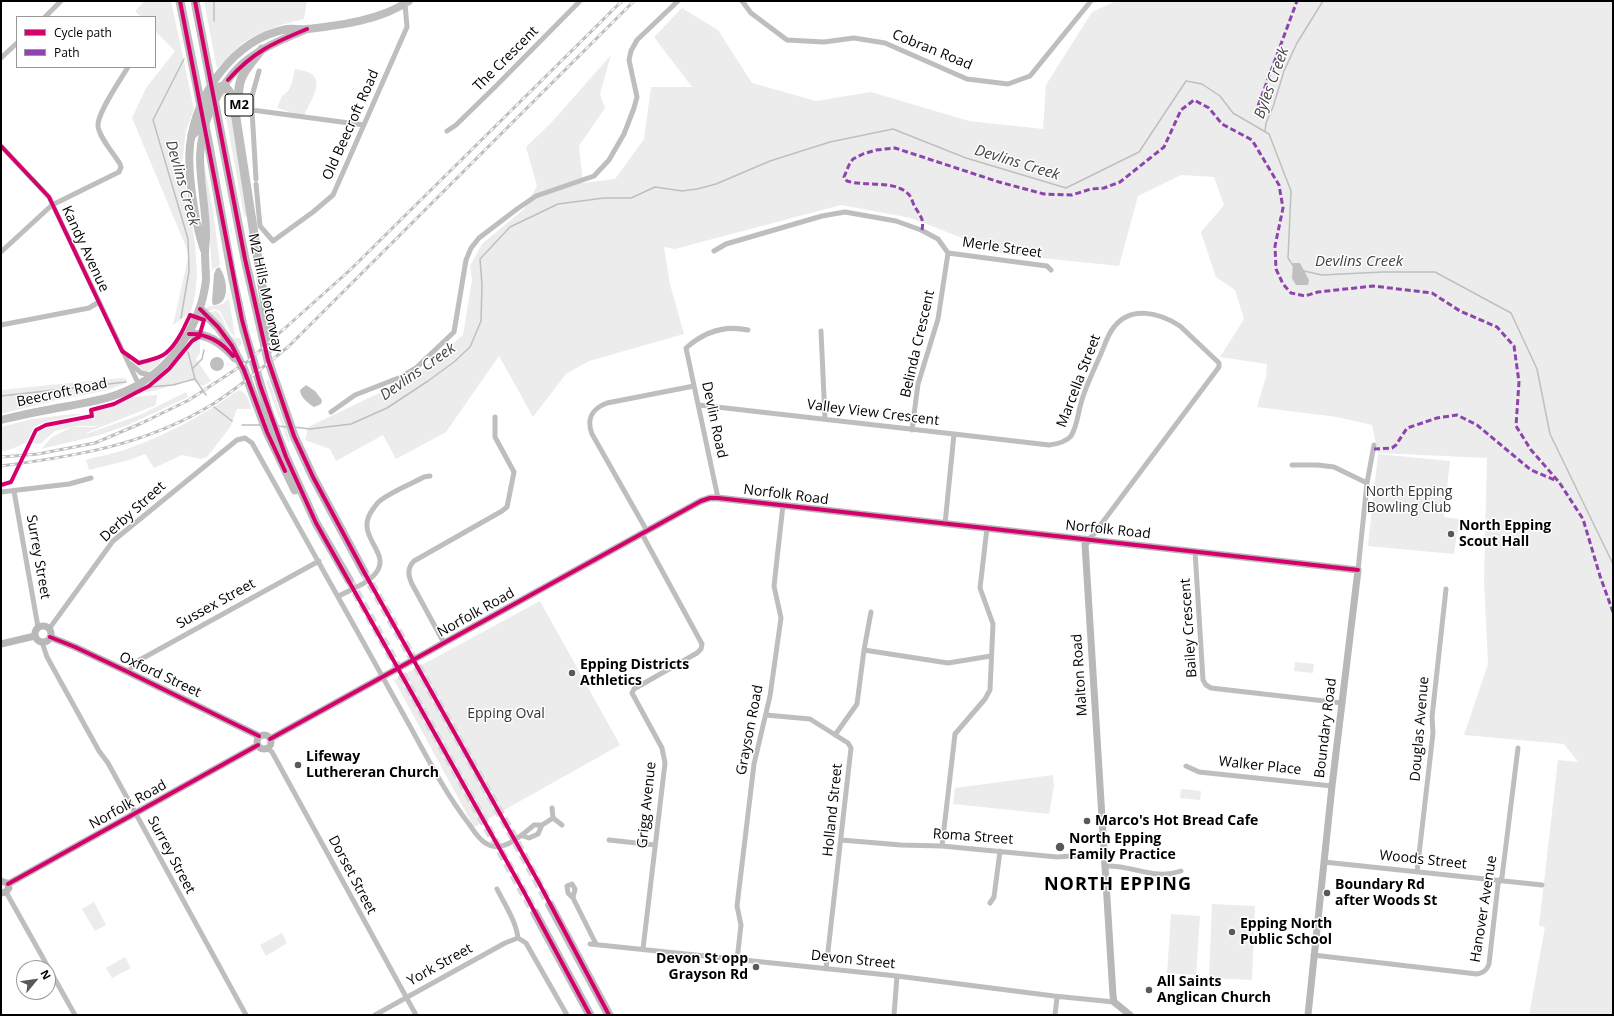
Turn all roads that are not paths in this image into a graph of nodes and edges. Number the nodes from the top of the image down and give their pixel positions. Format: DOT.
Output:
graph roads {
  1 [pos="62,1"];
  2 [pos="180,1"];
  3 [pos="196,1"];
  4 [pos="580,1"];
  5 [pos="678,1"];
  6 [pos="742,1"];
  7 [pos="1091,1"];
  8 [pos="407,2"];
  9 [pos="46,16"];
  10 [pos="307,29"];
  11 [pos="16,44"];
  12 [pos="262,49"];
  13 [pos="1,58"];
  14 [pos="127,68"];
  15 [pos="260,71"];
  16 [pos="223,86"];
  17 [pos="252,110"];
  18 [pos="364,125"];
  19 [pos="447,131"];
  20 [pos="195,132"];
  21 [pos="1,146"];
  22 [pos="244,169"];
  23 [pos="52,204"];
  24 [pos="714,251"];
  25 [pos="1,252"];
  26 [pos="205,252"];
  27 [pos="948,253"];
  28 [pos="1051,270"];
  29 [pos="99,302"];
  30 [pos="200,308"];
  31 [pos="1,325"];
  32 [pos="748,330"];
  33 [pos="821,331"];
  34 [pos="189,334"];
  35 [pos="126,359"];
  36 [pos="268,360"];
  37 [pos="244,370"];
  38 [pos="1218,370"];
  39 [pos="151,376"];
  40 [pos="139,384"];
  41 [pos="694,386"];
  42 [pos="699,405"];
  43 [pos="331,412"];
  44 [pos="495,417"];
  45 [pos="824,419"];
  46 [pos="1,420"];
  47 [pos="912,430"];
  48 [pos="272,433"];
  49 [pos="954,434"];
  50 [pos="1374,445"];
  51 [pos="1292,465"];
  52 [pos="430,476"];
  53 [pos="91,478"];
  54 [pos="1367,483"];
  55 [pos="14,490"];
  56 [pos="1,492"];
  57 [pos="718,498"];
  58 [pos="783,505"];
  59 [pos="945,524"];
  60 [pos="987,528"];
  61 [pos="644,532"];
  62 [pos="1090,539"];
  63 [pos="1195,551"];
  64 [pos="319,561"];
  65 [pos="1358,570"];
  66 [pos="364,572"];
  67 [pos="349,580"];
  68 [pos="1446,589"];
  69 [pos="339,596"];
  70 [pos="871,612"];
  71 [pos="38,626"];
  72 [pos="49,629"];
  73 [pos="35,636"];
  74 [pos="50,637"];
  75 [pos="42,642"];
  76 [pos="444,643"];
  77 [pos="1,644"];
  78 [pos="864,650"];
  79 [pos="991,656"];
  80 [pos="128,672"];
  81 [pos="383,677"];
  82 [pos="1342,703"];
  83 [pos="766,716"];
  84 [pos="835,734"];
  85 [pos="259,736"];
  86 [pos="270,738"];
  87 [pos="258,745"];
  88 [pos="267,748"];
  89 [pos="1518,748"];
  90 [pos="1186,766"];
  91 [pos="1332,786"];
  92 [pos="552,808"];
  93 [pos="135,814"];
  94 [pos="553,818"];
  95 [pos="542,825"];
  96 [pos="562,825"];
  97 [pos="523,836"];
  98 [pos="609,840"];
  99 [pos="841,840"];
  100 [pos="655,845"];
  101 [pos="942,846"];
  102 [pos="1000,851"];
  103 [pos="1104,854"];
  104 [pos="1324,862"];
  105 [pos="1104,866"];
  106 [pos="1181,871"];
  107 [pos="1417,872"];
  108 [pos="1500,881"];
  109 [pos="4,883"];
  110 [pos="1542,885"];
  111 [pos="497,889"];
  112 [pos="3,893"];
  113 [pos="573,898"];
  114 [pos="990,903"];
  115 [pos="550,905"];
  116 [pos="535,913"];
  117 [pos="518,938"];
  118 [pos="590,944"];
  119 [pos="596,944"];
  120 [pos="642,949"];
  121 [pos="1313,956"];
  122 [pos="736,960"];
  123 [pos="826,969"];
  124 [pos="897,976"];
  125 [pos="406,997"];
  126 [pos="1057,997"];
  127 [pos="1114,1002"];
  128 [pos="75,1015"];
  129 [pos="246,1015"];
  130 [pos="374,1015"];
  131 [pos="416,1015"];
  132 [pos="567,1015"];
  133 [pos="590,1015"];
  134 [pos="609,1015"];
  135 [pos="894,1015"];
  136 [pos="1055,1015"];
  137 [pos="1130,1015"];
  138 [pos="1308,1015"];
  1 -- 9 [label="street"];
  2 -- 48 [label="highway, M2 Hills Motorway"];
  3 -- 36 [label="highway, M2 Hills Motorway / M2"];
  4 -- 19 [label="street, The Crescent"];
  5 -- 43 [label="street"];
  6 -- 7 [label="street, Cobran Road"];
  8 -- 10 [label="main road, Beecroft Road"];
  8 -- 18 [label="street, Old Beecroft Road"];
  10 -- 12 [label="main road, Beecroft Road"];
  10 -- 20 [label="main road, Beecroft Road"];
  11 -- 13 [label="street"];
  12 -- 16 [label="main road, Beecroft Road"];
  12 -- 22 [label="highway, M2"];
  14 -- 23 [label="street"];
  15 -- 17 [label="street"];
  16 -- 20 [label="highway, M2"];
  16 -- 22 [label="highway, M2"];
  16 -- 26 [label="main road, Beecroft Road"];
  17 -- 18 [label="street"];
  17 -- 18 [label="street, Old Beecroft Road"];
  20 -- 26 [label="main road, Beecroft Road"];
  21 -- 23 [label="street, Kandy Avenue"];
  22 -- 36 [label="highway, M2"];
  23 -- 25 [label="street"];
  23 -- 29 [label="street, Kandy Avenue"];
  24 -- 27 [label="street"];
  26 -- 30 [label="main road, Beecroft Road"];
  27 -- 28 [label="street, Merle Street"];
  27 -- 47 [label="street, Belinda Crescent"];
  29 -- 31 [label="street"];
  29 -- 35 [label="street, Kandy Avenue"];
  30 -- 34 [label="main road, Beecroft Road"];
  30 -- 37 [label="highway"];
  32 -- 41 [label="street, Devlin Road"];
  33 -- 45 [label="street"];
  34 -- 37 [label="highway"];
  34 -- 39 [label="main road, Beecroft Road"];
  35 -- 39 [label="street"];
  35 -- 40 [label="street, Kandy Avenue"];
  36 -- 66 [label="highway, M2 Hills Motorway / M2"];
  37 -- 48 [label="highway"];
  38 -- 49 [label="street, Marcella Street"];
  38 -- 62 [label="street, Malton Road"];
  39 -- 40 [label="main road, Beecroft Road"];
  40 -- 46 [label="main road, Beecroft Road"];
  41 -- 42 [label="street, Devlin Road"];
  41 -- 61 [label="street"];
  42 -- 45 [label="street, Valley View Crescent"];
  42 -- 57 [label="street, Devlin Road"];
  44 -- 76 [label="street"];
  45 -- 47 [label="street, Valley View Crescent"];
  47 -- 49 [label="street, Valley View Crescent"];
  48 -- 67 [label="highway"];
  49 -- 59 [label="street, Valley View Crescent"];
  50 -- 54 [label="street, Boundary Road"];
  51 -- 54 [label="street"];
  52 -- 69 [label="street"];
  53 -- 55 [label="street"];
  54 -- 65 [label="street, Boundary Road"];
  55 -- 56 [label="street"];
  55 -- 71 [label="street, Surrey Street"];
  57 -- 58 [label="street, Norfolk Road"];
  57 -- 61 [label="street, Norfolk Road"];
  58 -- 59 [label="street, Norfolk Road"];
  58 -- 83 [label="street, Grayson Road"];
  59 -- 60 [label="street, Norfolk Road"];
  60 -- 62 [label="street, Norfolk Road"];
  60 -- 79 [label="street"];
  61 -- 76 [label="street, Norfolk Road"];
  61 -- 100 [label="street, Grigg Avenue"];
  62 -- 63 [label="street, Norfolk Road"];
  62 -- 103 [label="street, Malton Road"];
  63 -- 65 [label="street, Norfolk Road"];
  63 -- 82 [label="street, Bailey Crescent"];
  64 -- 69 [label="street"];
  64 -- 72 [label="street, Derby Street"];
  64 -- 80 [label="street, Sussex Street"];
  65 -- 82 [label="street, Boundary Road"];
  68 -- 107 [label="street, Douglas Avenue"];
  69 -- 81 [label="street"];
  70 -- 78 [label="street"];
  71 -- 72 [label="street"];
  71 -- 73 [label="street"];
  72 -- 74 [label="street"];
  73 -- 75 [label="street"];
  73 -- 77 [label="street"];
  74 -- 75 [label="street"];
  74 -- 80 [label="street, Oxford Street"];
  75 -- 93 [label="street, Surrey Street"];
  76 -- 81 [label="street, Norfolk Road"];
  78 -- 79 [label="street"];
  78 -- 84 [label="street"];
  79 -- 101 [label="street"];
  80 -- 85 [label="street, Oxford Street"];
  81 -- 86 [label="street, Norfolk Road"];
  81 -- 97 [label="street"];
  82 -- 91 [label="street, Boundary Road"];
  83 -- 84 [label="street, Holland Street"];
  83 -- 122 [label="street, Grayson Road"];
  84 -- 99 [label="street, Holland Street"];
  85 -- 86 [label="street"];
  85 -- 87 [label="street"];
  86 -- 88 [label="street"];
  87 -- 88 [label="street"];
  87 -- 93 [label="street, Norfolk Road"];
  88 -- 125 [label="street, Dorset Street"];
  89 -- 108 [label="street, Hanover Avenue"];
  90 -- 91 [label="street, Walker Place"];
  91 -- 104 [label="street, Boundary Road"];
  92 -- 94 [label="street"];
  93 -- 109 [label="street, Norfolk Road"];
  93 -- 129 [label="street, Surrey Street"];
  94 -- 95 [label="street"];
  94 -- 96 [label="street"];
  95 -- 97 [label="street"];
  95 -- 97 [label="street"];
  98 -- 100 [label="street"];
  99 -- 101 [label="street, Roma Street"];
  99 -- 123 [label="street, Holland Street"];
  100 -- 120 [label="street, Grigg Avenue"];
  101 -- 102 [label="street, Roma Street"];
  102 -- 103 [label="street, Roma Street"];
  102 -- 114 [label="street"];
  103 -- 105 [label="street, Malton Road"];
  104 -- 107 [label="street, Woods Street"];
  104 -- 121 [label="street, Boundary Road"];
  105 -- 106 [label="street"];
  105 -- 127 [label="street, Malton Road"];
  107 -- 108 [label="street, Woods Street"];
  108 -- 110 [label="street, Woods Street"];
  108 -- 121 [label="street, Hanover Avenue"];
  109 -- 112 [label="street"];
  111 -- 117 [label="street"];
  112 -- 128 [label="street"];
  113 -- 119 [label="street"];
  115 -- 134 [label="highway"];
  116 -- 133 [label="highway"];
  117 -- 125 [label="street, York Street"];
  117 -- 132 [label="street"];
  118 -- 119 [label="street, Devon Street"];
  119 -- 120 [label="street, Devon Street"];
  120 -- 122 [label="street, Devon Street"];
  121 -- 138 [label="street, Boundary Road"];
  122 -- 123 [label="street, Devon Street"];
  123 -- 124 [label="street, Devon Street"];
  124 -- 126 [label="street, Devon Street"];
  124 -- 135 [label="street"];
  125 -- 130 [label="street, York Street"];
  125 -- 131 [label="street, Dorset Street"];
  126 -- 127 [label="street, Devon Street"];
  126 -- 136 [label="street"];
  127 -- 137 [label="street"];
}
